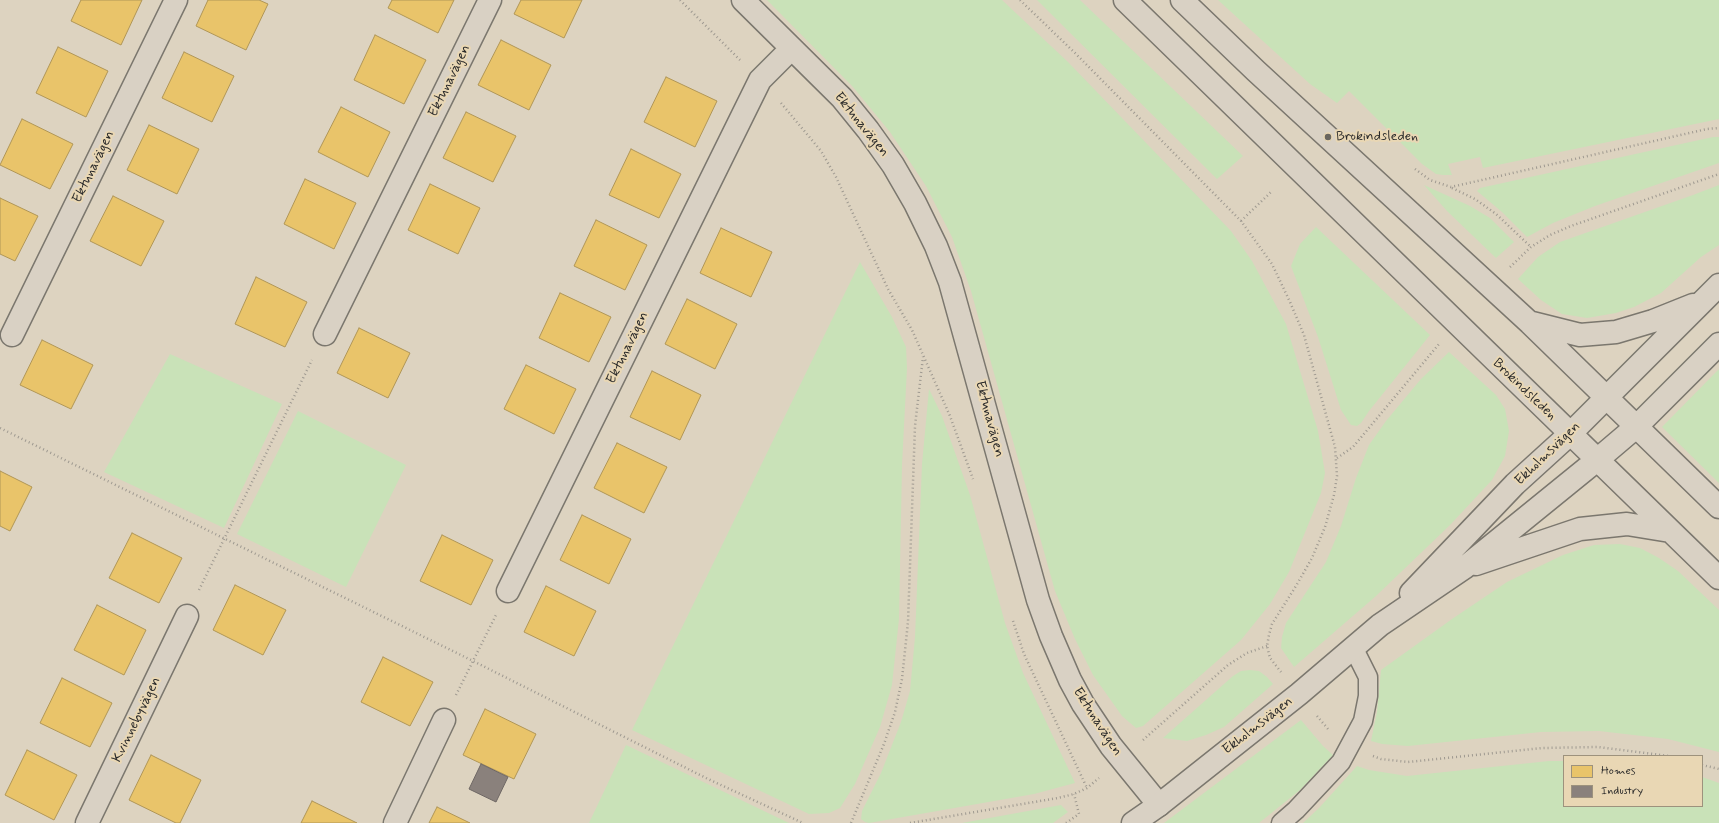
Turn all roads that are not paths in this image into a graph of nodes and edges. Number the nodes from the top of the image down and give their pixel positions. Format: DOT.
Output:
graph roads {
  1 [pos="176,0"];
  2 [pos="490,0"];
  3 [pos="743,0"];
  4 [pos="1125,0"];
  5 [pos="1182,0"];
  6 [pos="791,49"];
  7 [pos="1719,285"];
  8 [pos="1703,301"];
  9 [pos="1530,323"];
  10 [pos="325,334"];
  11 [pos="12,335"];
  12 [pos="1719,344"];
  13 [pos="1607,396"];
  14 [pos="1637,426"];
  15 [pos="1570,434"];
  16 [pos="1597,460"];
  17 [pos="1719,506"];
  18 [pos="1670,531"];
  19 [pos="1464,568"];
  20 [pos="1719,578"];
  21 [pos="508,591"];
  22 [pos="187,616"];
  23 [pos="1380,625"];
  24 [pos="1354,647"];
  25 [pos="444,720"];
  26 [pos="1159,804"];
  27 [pos="87,823"];
  28 [pos="395,823"];
  29 [pos="1133,823"];
  30 [pos="1281,823"];
  1 -- 11 [label="street, Ektunavägen"];
  2 -- 10 [label="street, Ektunavägen"];
  3 -- 6 [label="street, Ektunavägen"];
  4 -- 15 [label="street, Brokindsleden"];
  5 -- 9 [label="street"];
  6 -- 21 [label="street, Ektunavägen"];
  6 -- 26 [label="street, Ektunavägen"];
  7 -- 8 [label="street, Ekholmsvägen"];
  8 -- 9 [label="street"];
  8 -- 13 [label="street, Ekholmsvägen"];
  9 -- 13 [label="street"];
  12 -- 14 [label="street, Ekholmsvägen"];
  13 -- 14 [label="street"];
  13 -- 15 [label="street, Ekholmsvägen"];
  14 -- 16 [label="street, Ekholmsvägen"];
  14 -- 17 [label="street"];
  15 -- 16 [label="street, Brokindsleden"];
  15 -- 23 [label="street, Ekholmsvägen"];
  16 -- 18 [label="street, Brokindsleden"];
  16 -- 19 [label="street, Ekholmsvägen"];
  18 -- 19 [label="street"];
  18 -- 20 [label="street, Brokindsleden"];
  19 -- 23 [label="street, Ekholmsvägen"];
  22 -- 27 [label="street, Kvinnebyvägen"];
  23 -- 24 [label="street, Ekholmsvägen"];
  24 -- 26 [label="street, Ekholmsvägen"];
  24 -- 30 [label="lane"];
  25 -- 28 [label="street"];
  26 -- 29 [label="street, Ekholmsvägen"];
}
